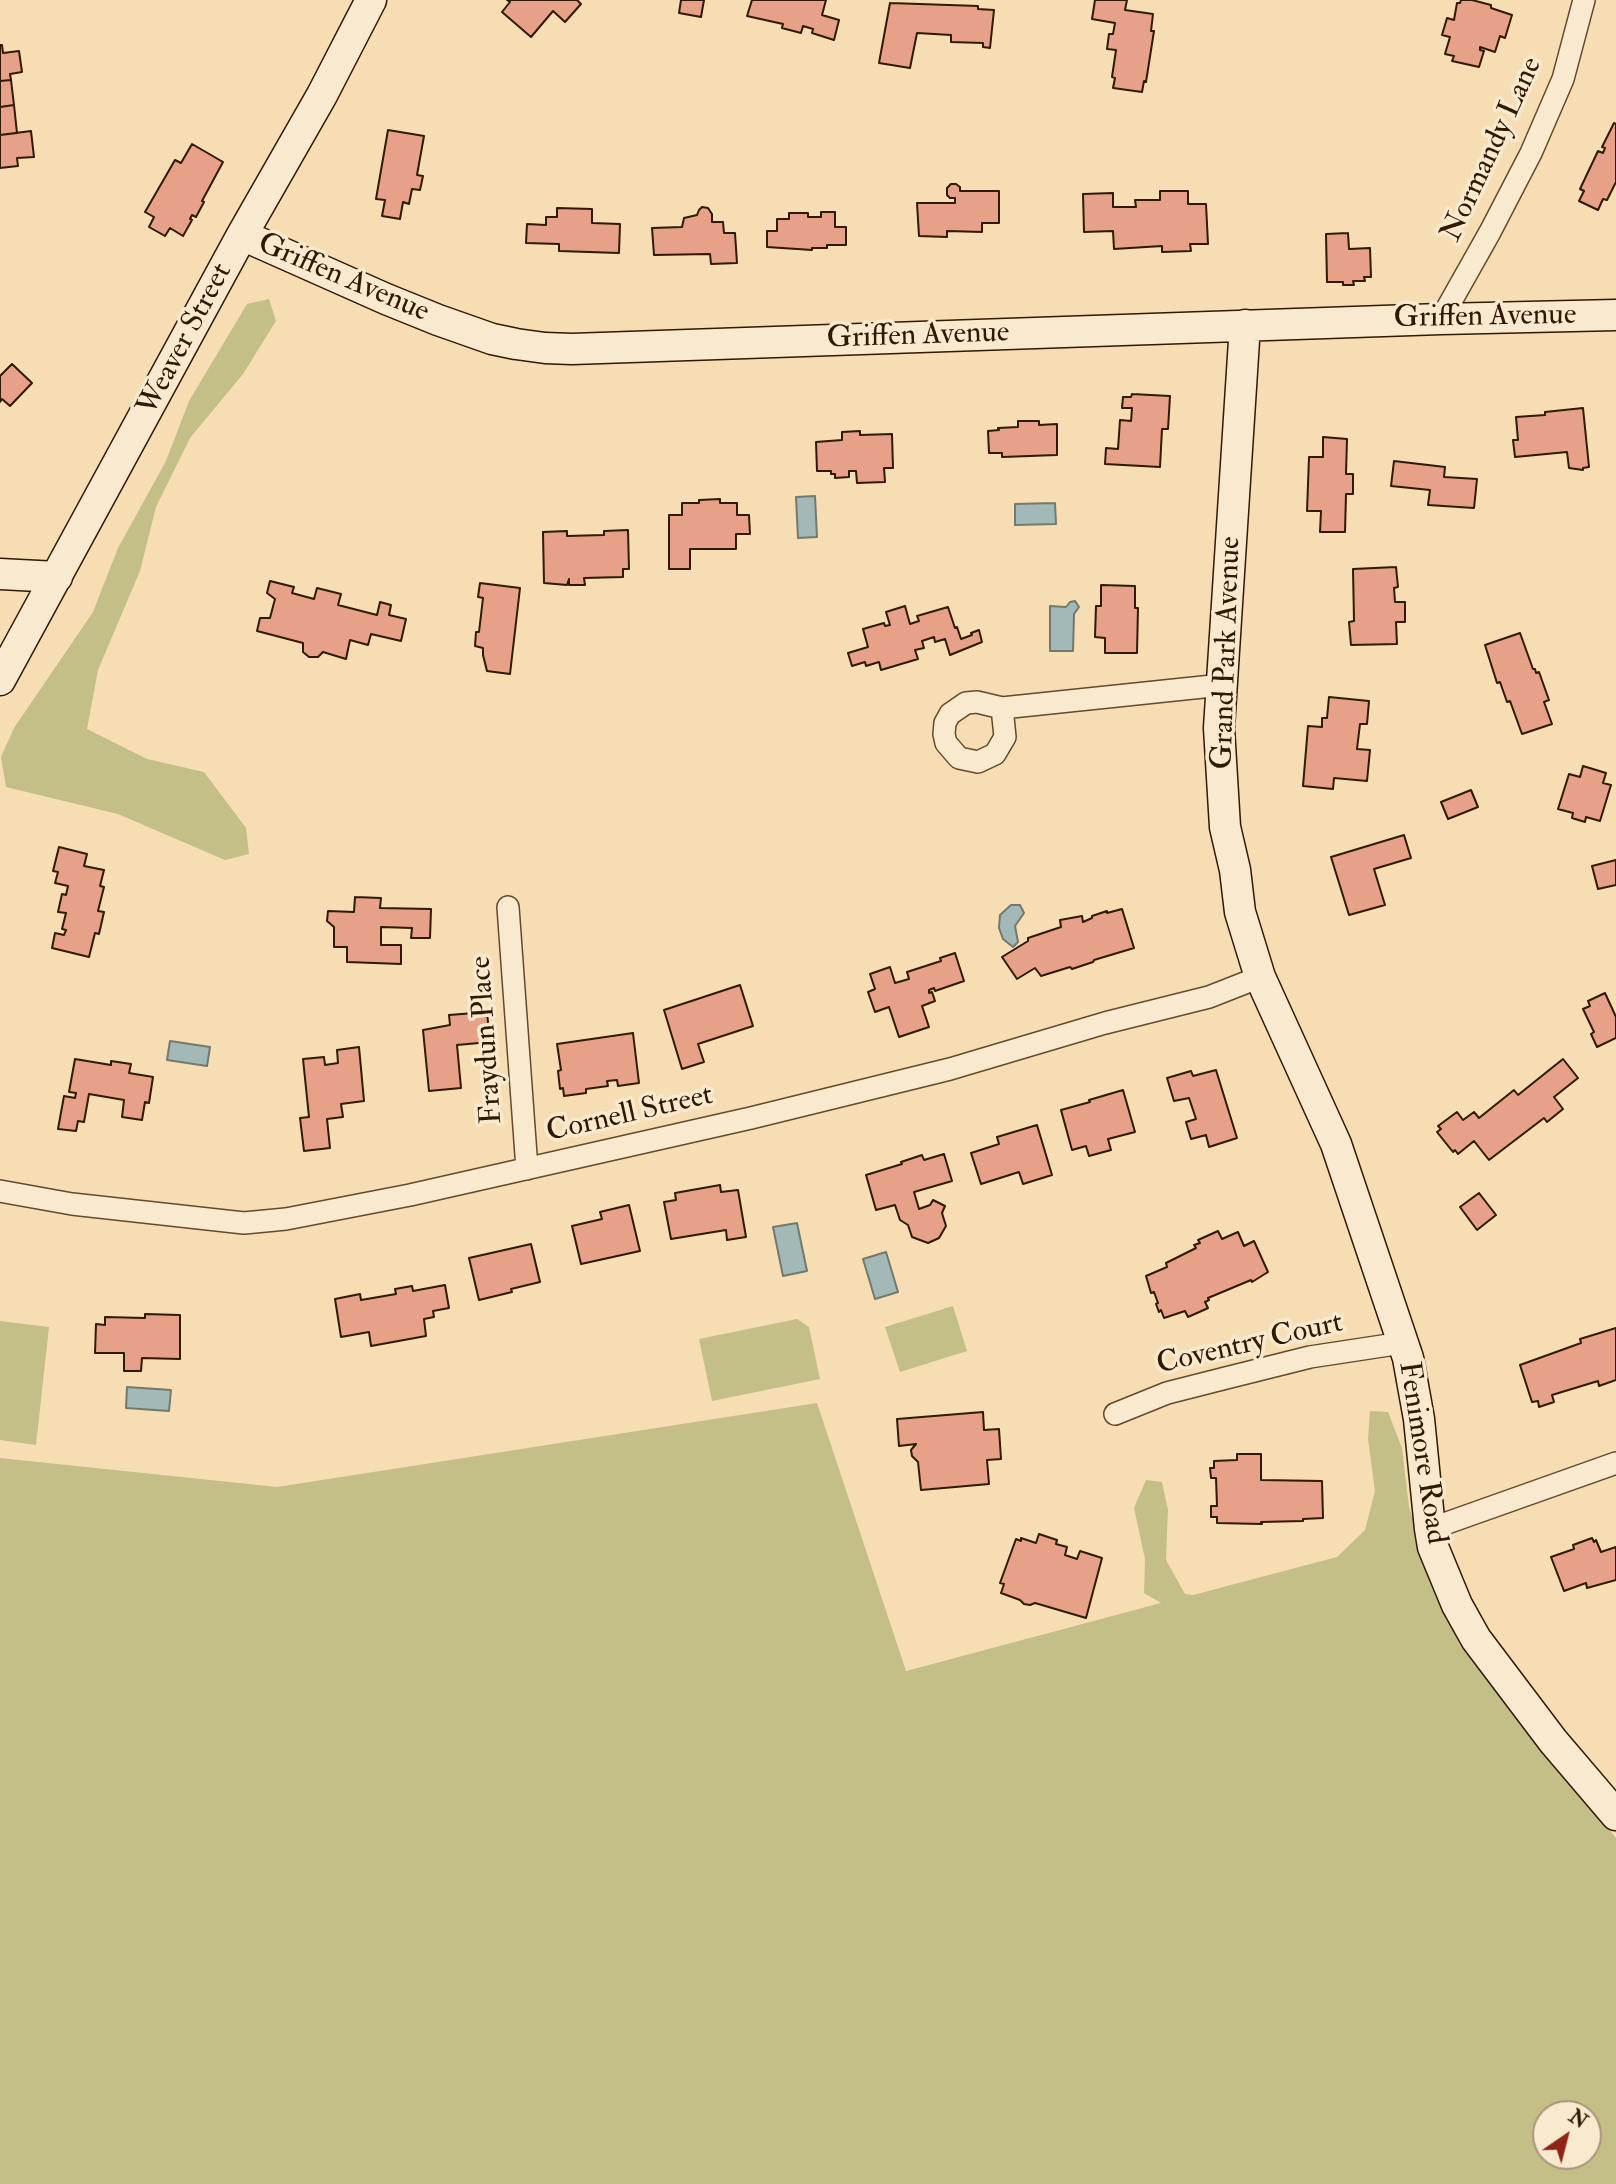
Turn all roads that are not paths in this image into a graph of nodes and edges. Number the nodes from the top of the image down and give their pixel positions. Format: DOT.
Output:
graph roads {
  1 [pos="371,0"];
  2 [pos="1584,0"];
  3 [pos="242,235"];
  4 [pos="1616,315"];
  5 [pos="1441,319"];
  6 [pos="1245,325"];
  7 [pos="0,574"];
  8 [pos="57,577"];
  9 [pos="0,680"];
  10 [pos="1222,685"];
  11 [pos="1002,708"];
  12 [pos="509,908"];
  13 [pos="1260,977"];
  14 [pos="527,1169"];
  15 [pos="0,1191"];
  16 [pos="1402,1343"];
  17 [pos="1115,1415"];
  18 [pos="1616,1463"];
  19 [pos="1430,1529"];
  20 [pos="1616,1815"];
  1 -- 3 [label="street, Weaver Street"];
  2 -- 5 [label="street, Normandy Lane"];
  3 -- 6 [label="street, Griffen Avenue"];
  3 -- 8 [label="street, Weaver Street"];
  4 -- 5 [label="street, Griffen Avenue"];
  5 -- 6 [label="street, Griffen Avenue"];
  6 -- 10 [label="street, Grand Park Avenue"];
  7 -- 8 [label="street"];
  8 -- 9 [label="street, Weaver Street"];
  10 -- 11 [label="street"];
  10 -- 13 [label="street, Grand Park Avenue"];
  12 -- 14 [label="street, Fraydun Place"];
  13 -- 14 [label="street, Cornell Street"];
  13 -- 16 [label="street, Fenimore Road"];
  14 -- 15 [label="street, Cornell Street"];
  16 -- 17 [label="street, Coventry Court"];
  16 -- 19 [label="street, Fenimore Road"];
  18 -- 19 [label="street"];
  19 -- 20 [label="street, Fenimore Road"];
}
